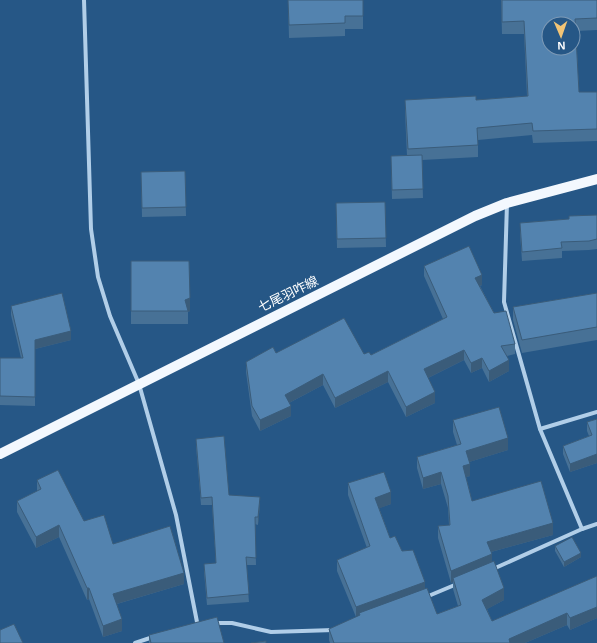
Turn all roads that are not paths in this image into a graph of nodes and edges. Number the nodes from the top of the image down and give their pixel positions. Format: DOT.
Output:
graph roads {
  1 [pos="84,0"];
  2 [pos="597,179"];
  3 [pos="507,203"];
  4 [pos="139,384"];
  5 [pos="597,412"];
  6 [pos="540,430"];
  7 [pos="0,454"];
  8 [pos="597,524"];
  9 [pos="582,529"];
  10 [pos="490,571"];
  11 [pos="461,582"];
  12 [pos="418,600"];
  13 [pos="197,622"];
  14 [pos="190,624"];
  15 [pos="338,629"];
  16 [pos="156,636"];
  17 [pos="135,643"];
  1 -- 4 [label="street"];
  2 -- 3 [label="main road, 七尾羽咋線"];
  3 -- 4 [label="main road, 七尾羽咋線"];
  3 -- 6 [label="street"];
  4 -- 7 [label="main road, 七尾羽咋線"];
  4 -- 13 [label="street"];
  5 -- 6 [label="street"];
  6 -- 9 [label="street"];
  8 -- 9 [label="street"];
  9 -- 10 [label="street"];
  11 -- 12 [label="street"];
  13 -- 14 [label="street"];
  13 -- 15 [label="street"];
  16 -- 17 [label="street"];
}
